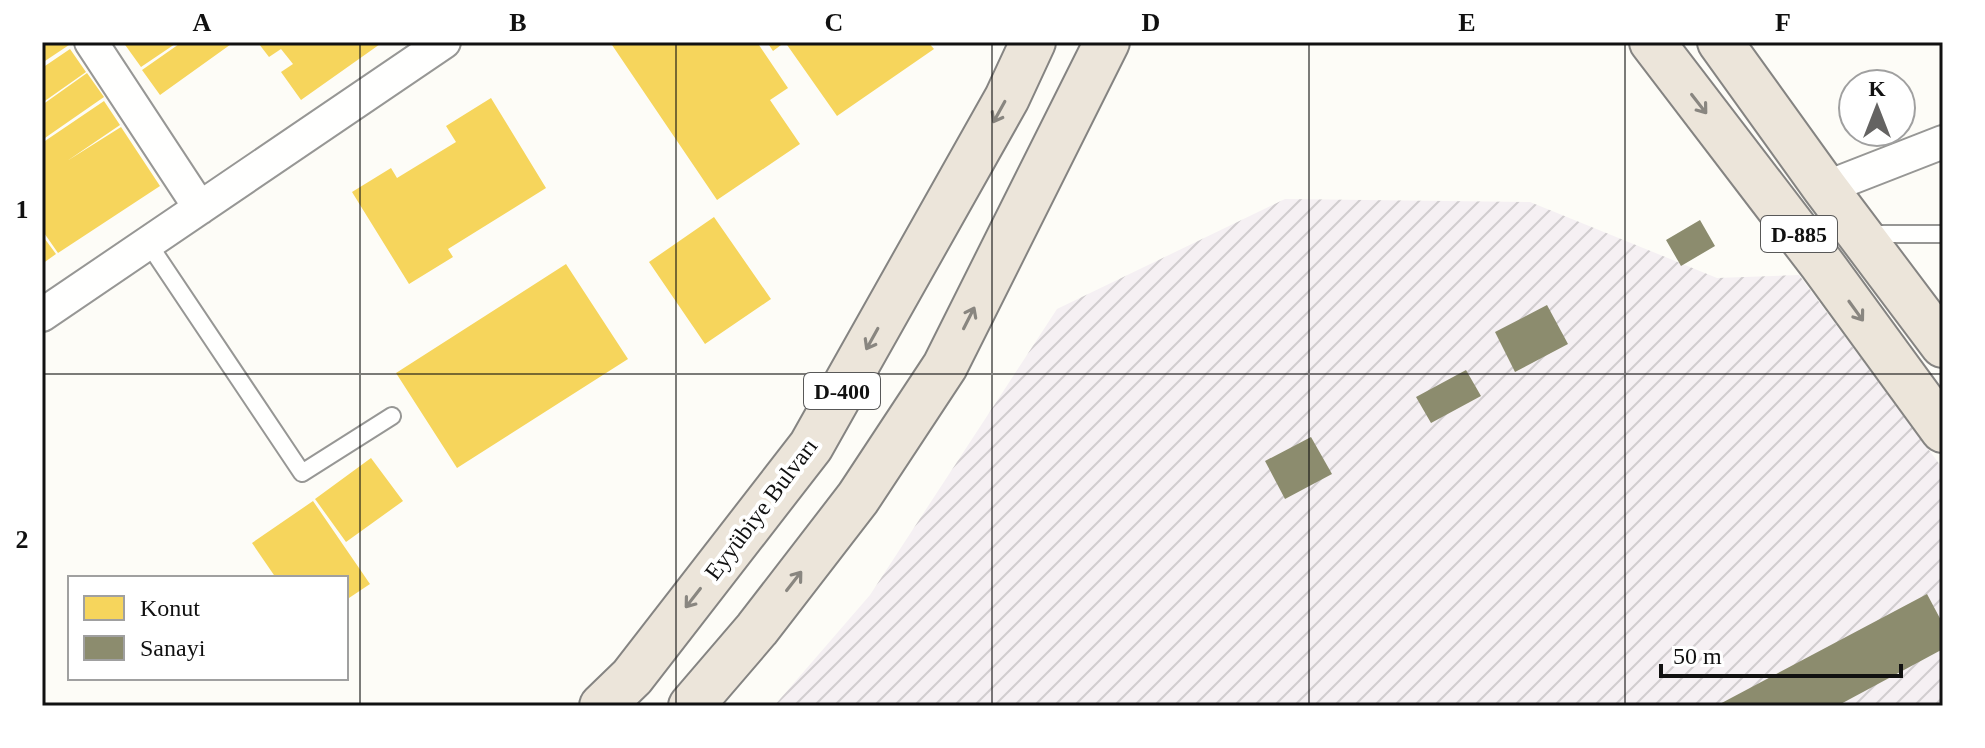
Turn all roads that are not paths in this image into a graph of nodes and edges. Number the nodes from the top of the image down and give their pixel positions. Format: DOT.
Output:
graph roads {
  1 [pos="91,42"];
  2 [pos="444,42"];
  3 [pos="1033,42"];
  4 [pos="1107,42"];
  5 [pos="1652,42"];
  6 [pos="1720,42"];
  7 [pos="1943,142"];
  8 [pos="1825,188"];
  9 [pos="200,208"];
  10 [pos="1862,234"];
  11 [pos="1943,234"];
  12 [pos="148,243"];
  13 [pos="42,315"];
  14 [pos="1943,345"];
  15 [pos="392,416"];
  16 [pos="1943,430"];
  17 [pos="602,706"];
  18 [pos="691,706"];
  1 -- 9 [label="street"];
  2 -- 9 [label="street"];
  3 -- 17 [label="highway, Eyyübiye Bulvarı / D-400, one-way"];
  18 -- 4 [label="highway, D-400, one-way"];
  5 -- 16 [label="highway, D-885, one-way"];
  6 -- 8 [label="highway, D-885"];
  7 -- 8 [label="street"];
  8 -- 10 [label="highway, D-885"];
  9 -- 12 [label="street"];
  10 -- 11 [label="lane"];
  10 -- 14 [label="highway, D-885"];
  12 -- 13 [label="street"];
  12 -- 15 [label="lane"];
}
